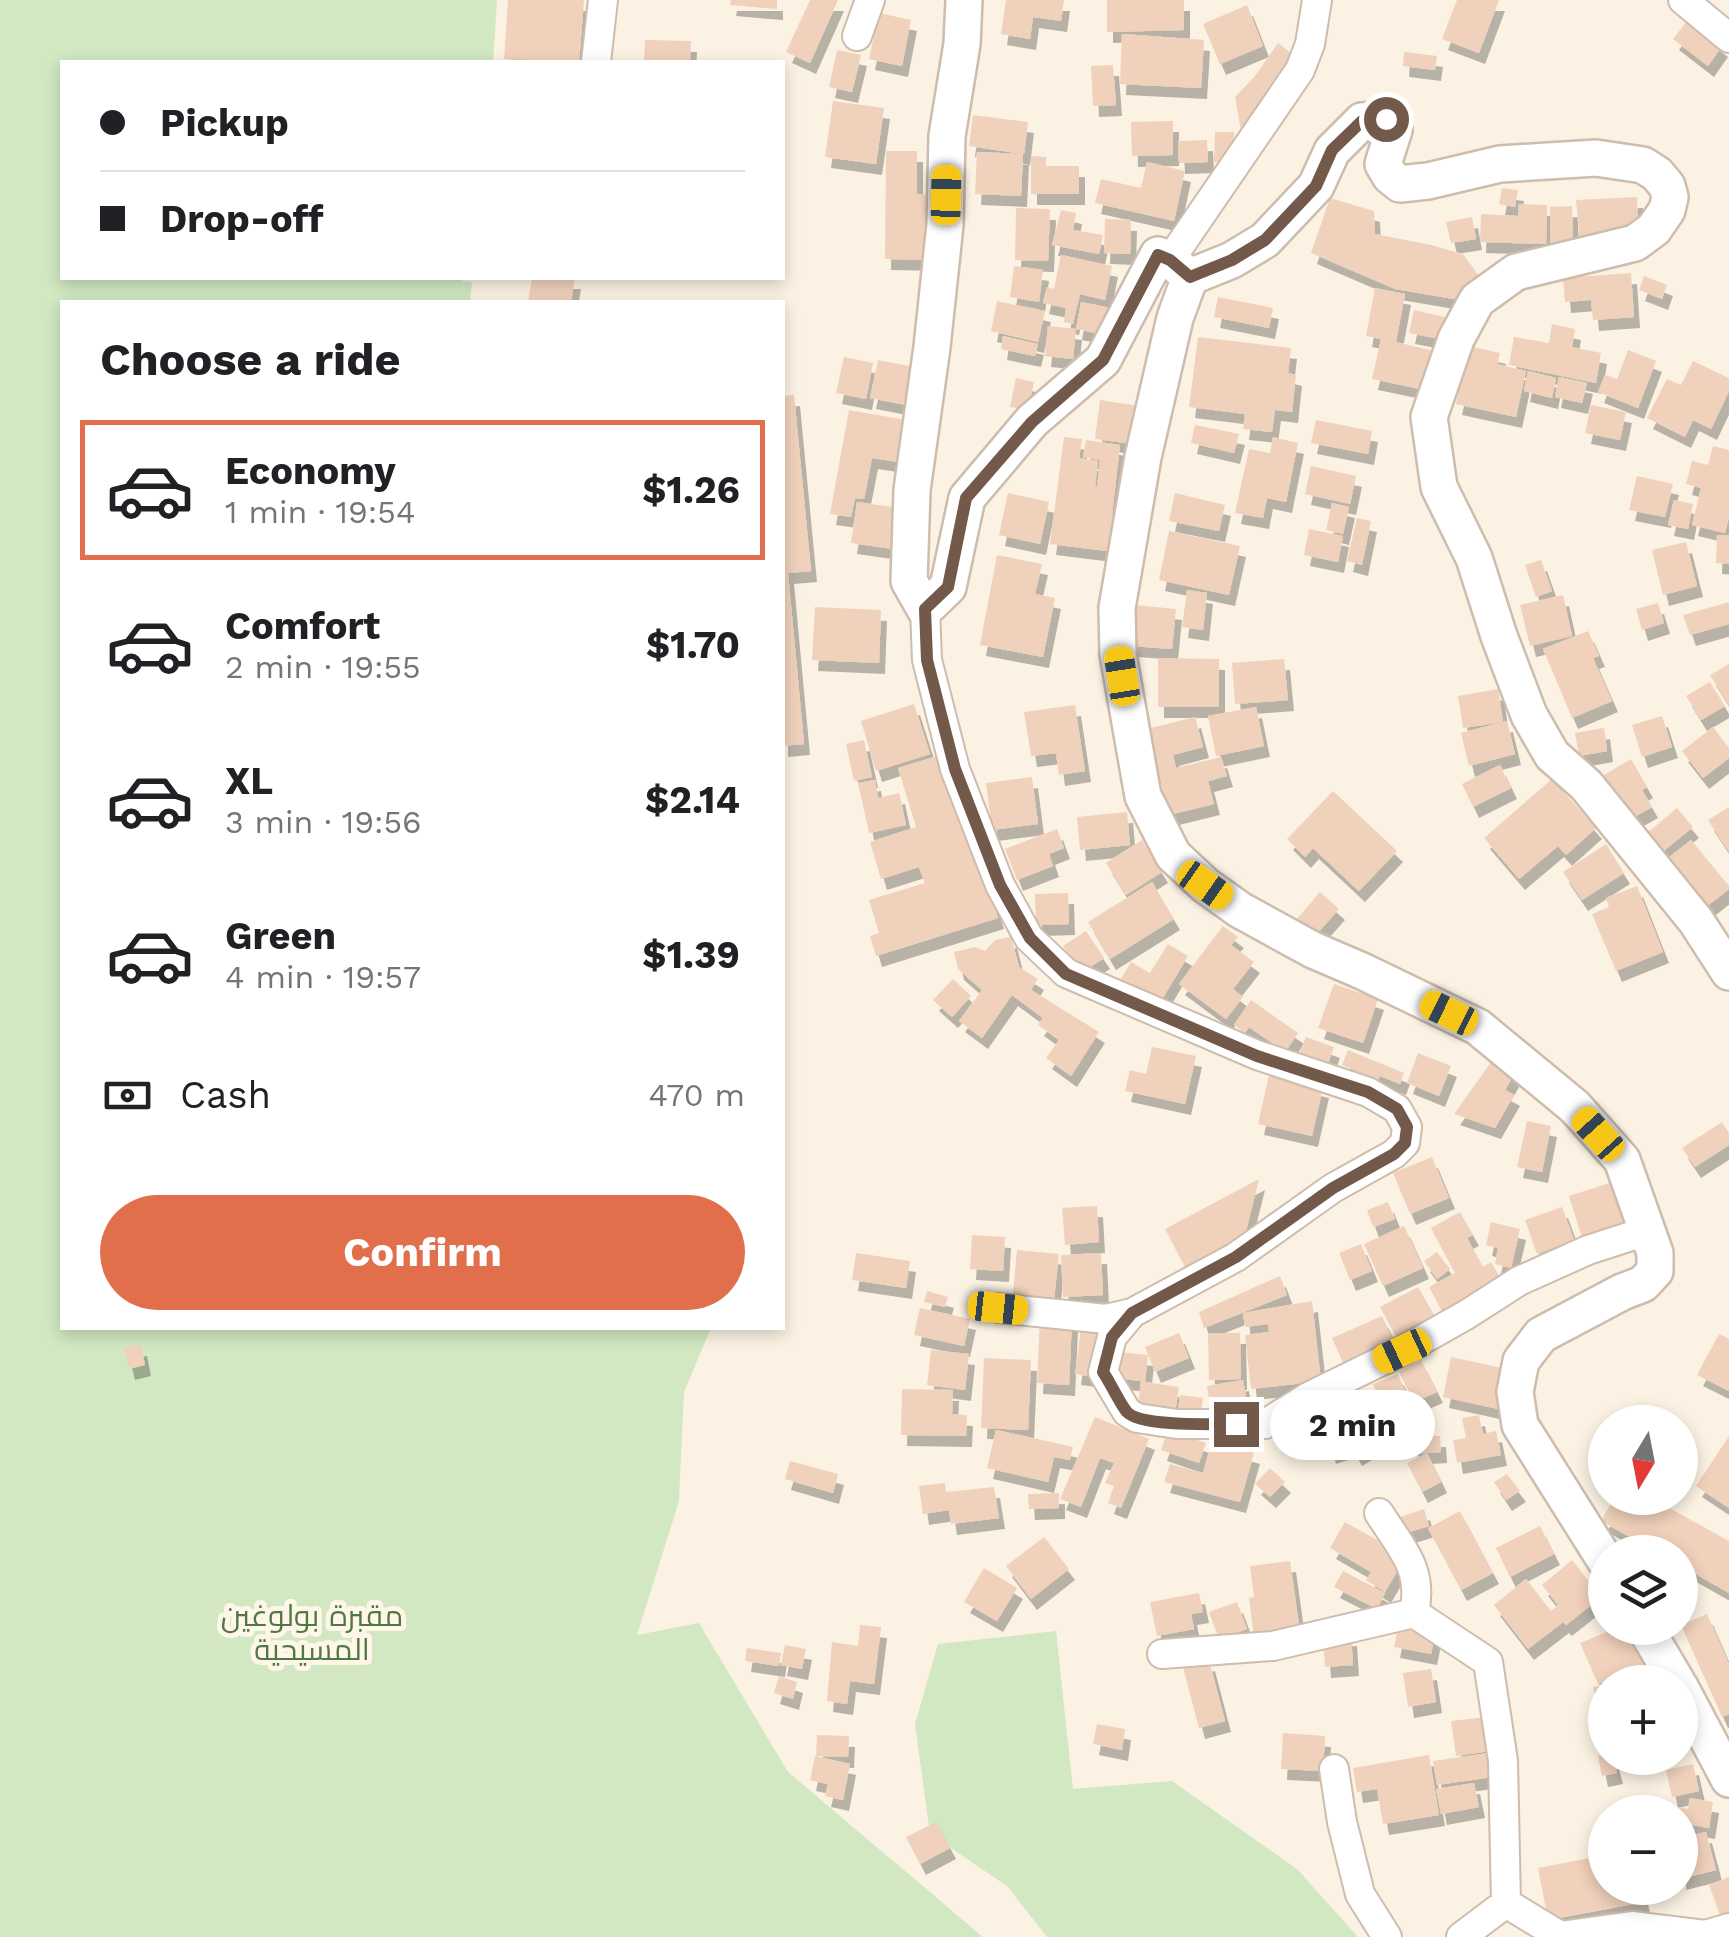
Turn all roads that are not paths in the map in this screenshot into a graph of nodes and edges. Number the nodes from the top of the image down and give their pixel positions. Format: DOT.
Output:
graph roads {
  1 [pos="602,0"];
  2 [pos="870,0"];
  3 [pos="964,0"];
  4 [pos="1318,0"];
  5 [pos="1683,0"];
  6 [pos="857,36"];
  7 [pos="1729,38"];
  8 [pos="596,60"];
  9 [pos="1180,269"];
  10 [pos="925,609"];
  11 [pos="1729,972"];
  12 [pos="1647,1231"];
  13 [pos="998,1308"];
  14 [pos="1132,1313"];
  15 [pos="1379,1514"];
  16 [pos="1589,1535"];
  17 [pos="1414,1613"];
  18 [pos="1162,1654"];
  19 [pos="1698,1721"];
  20 [pos="1334,1769"];
  21 [pos="1729,1779"];
  22 [pos="1506,1903"];
  23 [pos="1729,1928"];
  24 [pos="1387,1937"];
  25 [pos="1461,1937"];
  1 -- 8 [label="street"];
  2 -- 6 [label="street"];
  3 -- 10 [label="street"];
  4 -- 9 [label="street"];
  5 -- 7 [label="street"];
  9 -- 10 [label="street"];
  9 -- 11 [label="street"];
  9 -- 12 [label="street"];
  10 -- 14 [label="street"];
  12 -- 14 [label="street"];
  12 -- 16 [label="street"];
  13 -- 14 [label="street"];
  15 -- 17 [label="street"];
  17 -- 18 [label="street"];
  17 -- 22 [label="street"];
  19 -- 21 [label="street"];
  20 -- 24 [label="street"];
  22 -- 23 [label="street"];
  22 -- 25 [label="street"];
}
